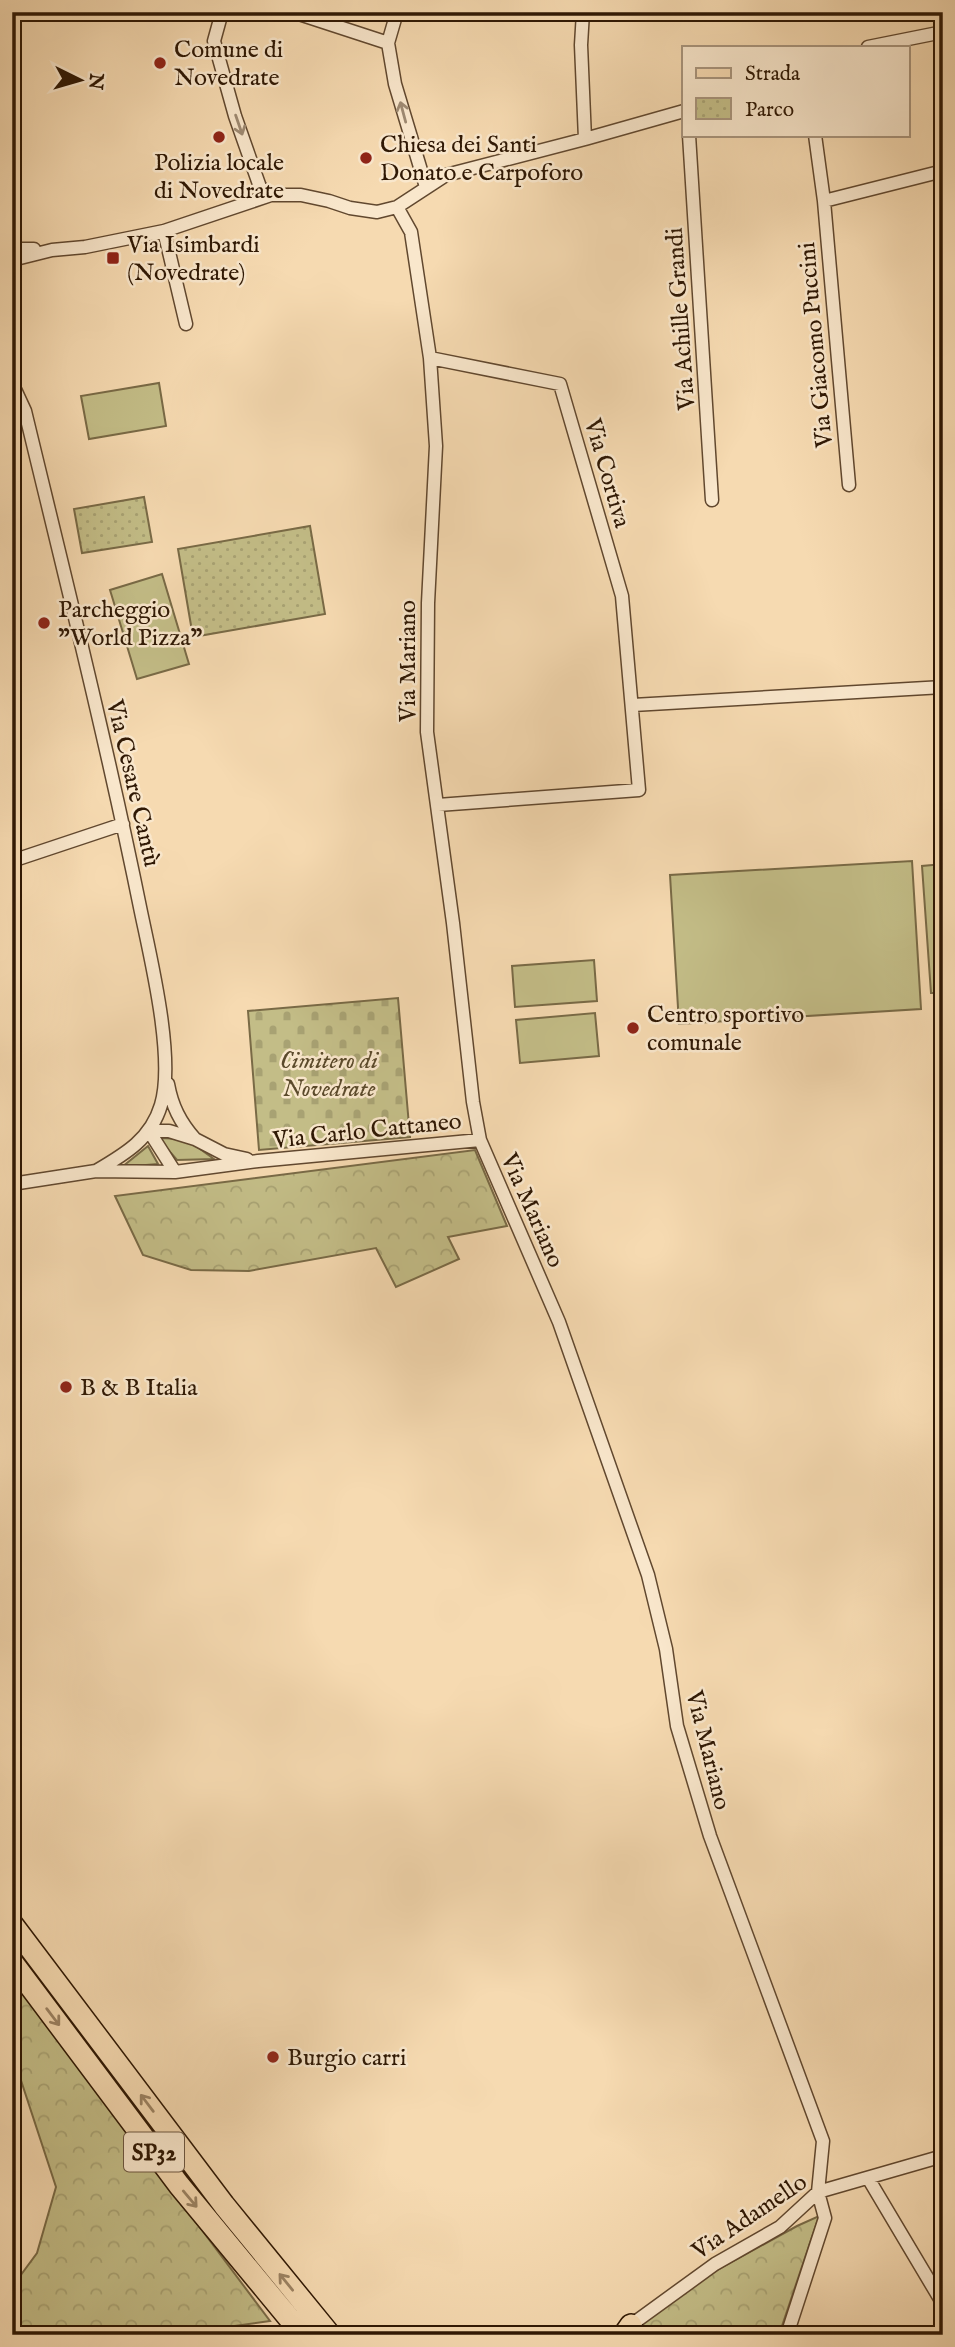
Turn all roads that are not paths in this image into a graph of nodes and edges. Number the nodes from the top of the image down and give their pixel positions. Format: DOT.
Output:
graph roads {
  1 [pos="222,12"];
  2 [pos="293,12"];
  3 [pos="397,12"];
  4 [pos="583,12"];
  5 [pos="943,32"];
  6 [pos="388,43"];
  7 [pos="873,46"];
  8 [pos="682,112"];
  9 [pos="689,136"];
  10 [pos="815,136"];
  11 [pos="584,139"];
  12 [pos="943,170"];
  13 [pos="426,187"];
  14 [pos="271,195"];
  15 [pos="824,201"];
  16 [pos="397,207"];
  17 [pos="164,231"];
  18 [pos="12,249"];
  19 [pos="52,250"];
  20 [pos="12,260"];
  21 [pos="186,324"];
  22 [pos="430,358"];
  23 [pos="12,383"];
  24 [pos="849,485"];
  25 [pos="712,500"];
  26 [pos="943,687"];
  27 [pos="633,705"];
  28 [pos="438,805"];
  29 [pos="123,824"];
  30 [pos="12,861"];
  31 [pos="166,1076"];
  32 [pos="149,1131"];
  33 [pos="195,1139"];
  34 [pos="480,1140"];
  35 [pos="258,1161"];
  36 [pos="96,1171"];
  37 [pos="175,1172"];
  38 [pos="12,1184"];
  39 [pos="12,1924"];
  40 [pos="12,1962"];
  41 [pos="943,2156"];
  42 [pos="868,2178"];
  43 [pos="818,2192"];
  44 [pos="943,2304"];
  45 [pos="627,2330"];
  46 [pos="303,2335"];
  47 [pos="330,2335"];
  48 [pos="787,2335"];
  1 -- 14 [label="street, one-way"];
  2 -- 6 [label="street"];
  3 -- 6 [label="street"];
  4 -- 11 [label="street"];
  5 -- 7 [label="street"];
  13 -- 6 [label="street, one-way"];
  8 -- 11 [label="street"];
  9 -- 25 [label="street, Via Achille Grandi"];
  10 -- 15 [label="street, Via Giacomo Puccini"];
  11 -- 13 [label="street"];
  12 -- 15 [label="street"];
  13 -- 16 [label="street"];
  14 -- 16 [label="street"];
  14 -- 17 [label="street"];
  15 -- 24 [label="street, Via Giacomo Puccini"];
  16 -- 22 [label="street, Via Mariano"];
  17 -- 19 [label="street"];
  17 -- 21 [label="street"];
  18 -- 19 [label="street"];
  19 -- 20 [label="street"];
  22 -- 27 [label="street, Via Cortiva"];
  22 -- 28 [label="street, Via Mariano"];
  23 -- 29 [label="street, Via Cesare Cantù"];
  26 -- 27 [label="street"];
  27 -- 28 [label="street, Via Cortiva"];
  28 -- 34 [label="street, Via Mariano"];
  29 -- 30 [label="street"];
  29 -- 31 [label="street, Via Cesare Cantù"];
  31 -- 32 [label="street, Via Cesare Cantù"];
  31 -- 33 [label="street"];
  32 -- 33 [label="street"];
  32 -- 36 [label="street, Via Cesare Cantù"];
  32 -- 37 [label="street"];
  33 -- 35 [label="street"];
  34 -- 35 [label="street, Via Carlo Cattaneo"];
  34 -- 43 [label="street, Via Mariano"];
  35 -- 37 [label="street, Via Carlo Cattaneo"];
  36 -- 37 [label="street, Via Carlo Cattaneo"];
  36 -- 38 [label="street"];
  47 -- 39 [label="main road, SP32, one-way"];
  40 -- 46 [label="main road, SP32, one-way"];
  41 -- 42 [label="street, Via Adamello"];
  42 -- 43 [label="street, Via Adamello"];
  42 -- 44 [label="street"];
  43 -- 45 [label="street, Via Adamello"];
  43 -- 48 [label="street, Via Mariano"];
}
